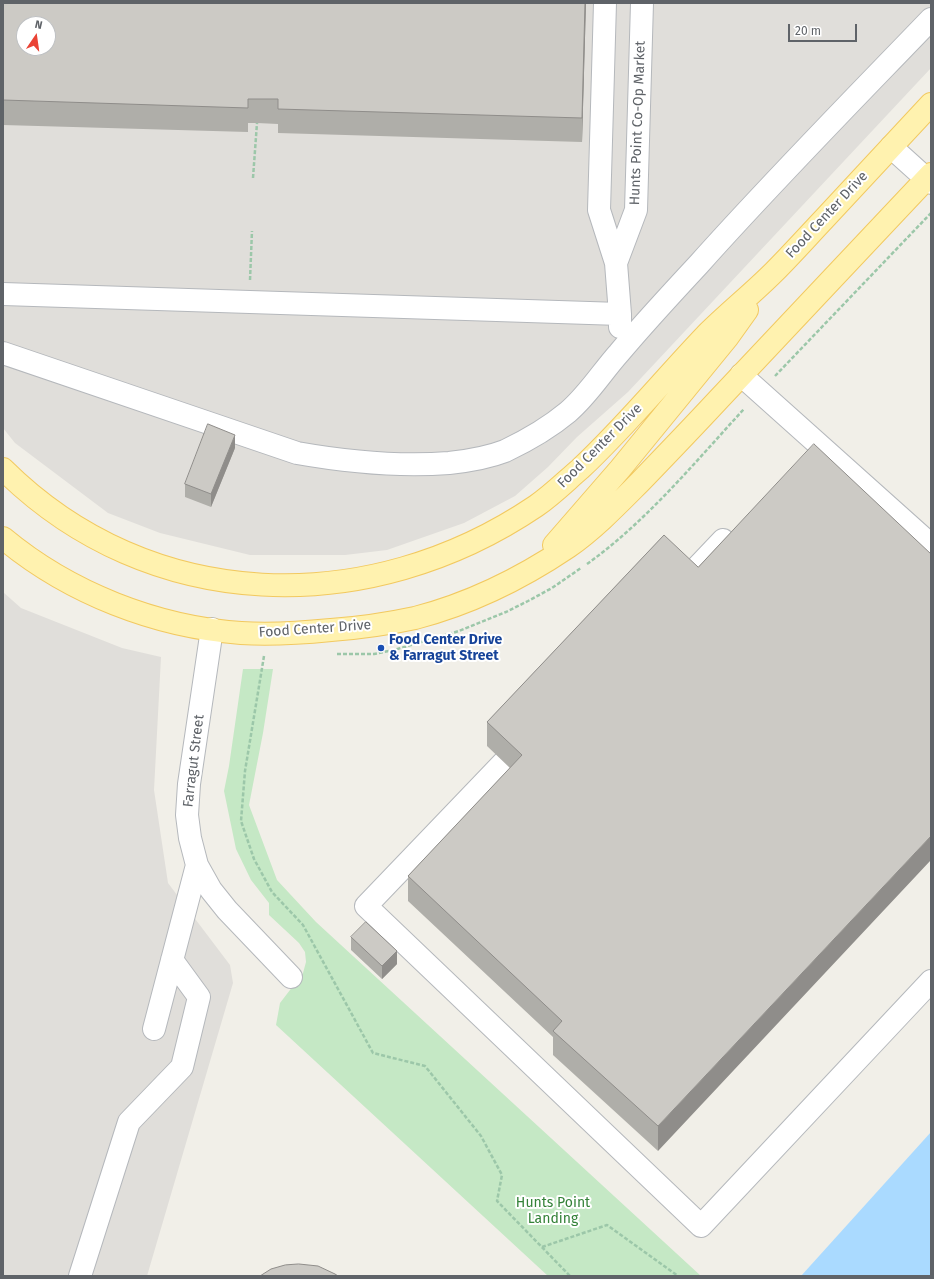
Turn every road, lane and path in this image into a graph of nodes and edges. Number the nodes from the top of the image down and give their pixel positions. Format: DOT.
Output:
graph roads {
  1 [pos="605,3"];
  2 [pos="642,3"];
  3 [pos="931,19"];
  4 [pos="931,104"];
  5 [pos="257,123"];
  6 [pos="891,147"];
  7 [pos="253,178"];
  8 [pos="930,178"];
  9 [pos="931,213"];
  10 [pos="252,231"];
  11 [pos="616,262"];
  12 [pos="774,272"];
  13 [pos="3,294"];
  14 [pos="250,302"];
  15 [pos="620,314"];
  16 [pos="3,353"];
  17 [pos="619,353"];
  18 [pos="741,375"];
  19 [pos="759,392"];
  20 [pos="730,424"];
  21 [pos="3,469"];
  22 [pos="735,528"];
  23 [pos="3,538"];
  24 [pos="931,545"];
  25 [pos="533,568"];
  26 [pos="685,580"];
  27 [pos="212,629"];
  28 [pos="271,634"];
  29 [pos="504,762"];
  30 [pos="197,865"];
  31 [pos="172,960"];
  32 [pos="291,977"];
  33 [pos="931,981"];
  34 [pos="154,1029"];
  35 [pos="542,1248"];
  36 [pos="80,1276"];
  37 [pos="570,1276"];
  38 [pos="678,1276"];
  1 -- 11 [label="street, Hunts Point Co-Op Market"];
  2 -- 11 [label="street, Hunts Point Co-Op Market"];
  3 -- 17 [label="street"];
  4 -- 6 [label="main road, Food Center Drive"];
  5 -- 7 [label="path"];
  6 -- 8 [label="street"];
  6 -- 12 [label="main road, Food Center Drive"];
  8 -- 18 [label="main road, Food Center Drive"];
  9 -- 19 [label="path"];
  10 -- 14 [label="path"];
  11 -- 15 [label="street, Hunts Point Co-Op Market"];
  12 -- 21 [label="main road, Food Center Drive"];
  12 -- 25 [label="main road"];
  13 -- 14 [label="street"];
  14 -- 15 [label="street"];
  15 -- 17 [label="street, Hunts Point Co-Op Market"];
  16 -- 17 [label="street"];
  18 -- 19 [label="street"];
  18 -- 25 [label="main road, Food Center Drive"];
  19 -- 20 [label="path"];
  19 -- 24 [label="street"];
  22 -- 26 [label="street"];
  23 -- 27 [label="main road, Food Center Drive"];
  25 -- 28 [label="main road, Food Center Drive"];
  27 -- 28 [label="main road, Food Center Drive"];
  27 -- 30 [label="street, Farragut Street"];
  28 -- 35 [label="path"];
  29 -- 33 [label="street"];
  30 -- 31 [label="street"];
  30 -- 32 [label="street, Farragut Street"];
  31 -- 34 [label="street"];
  31 -- 36 [label="street"];
  35 -- 37 [label="path"];
  35 -- 38 [label="path"];
}
